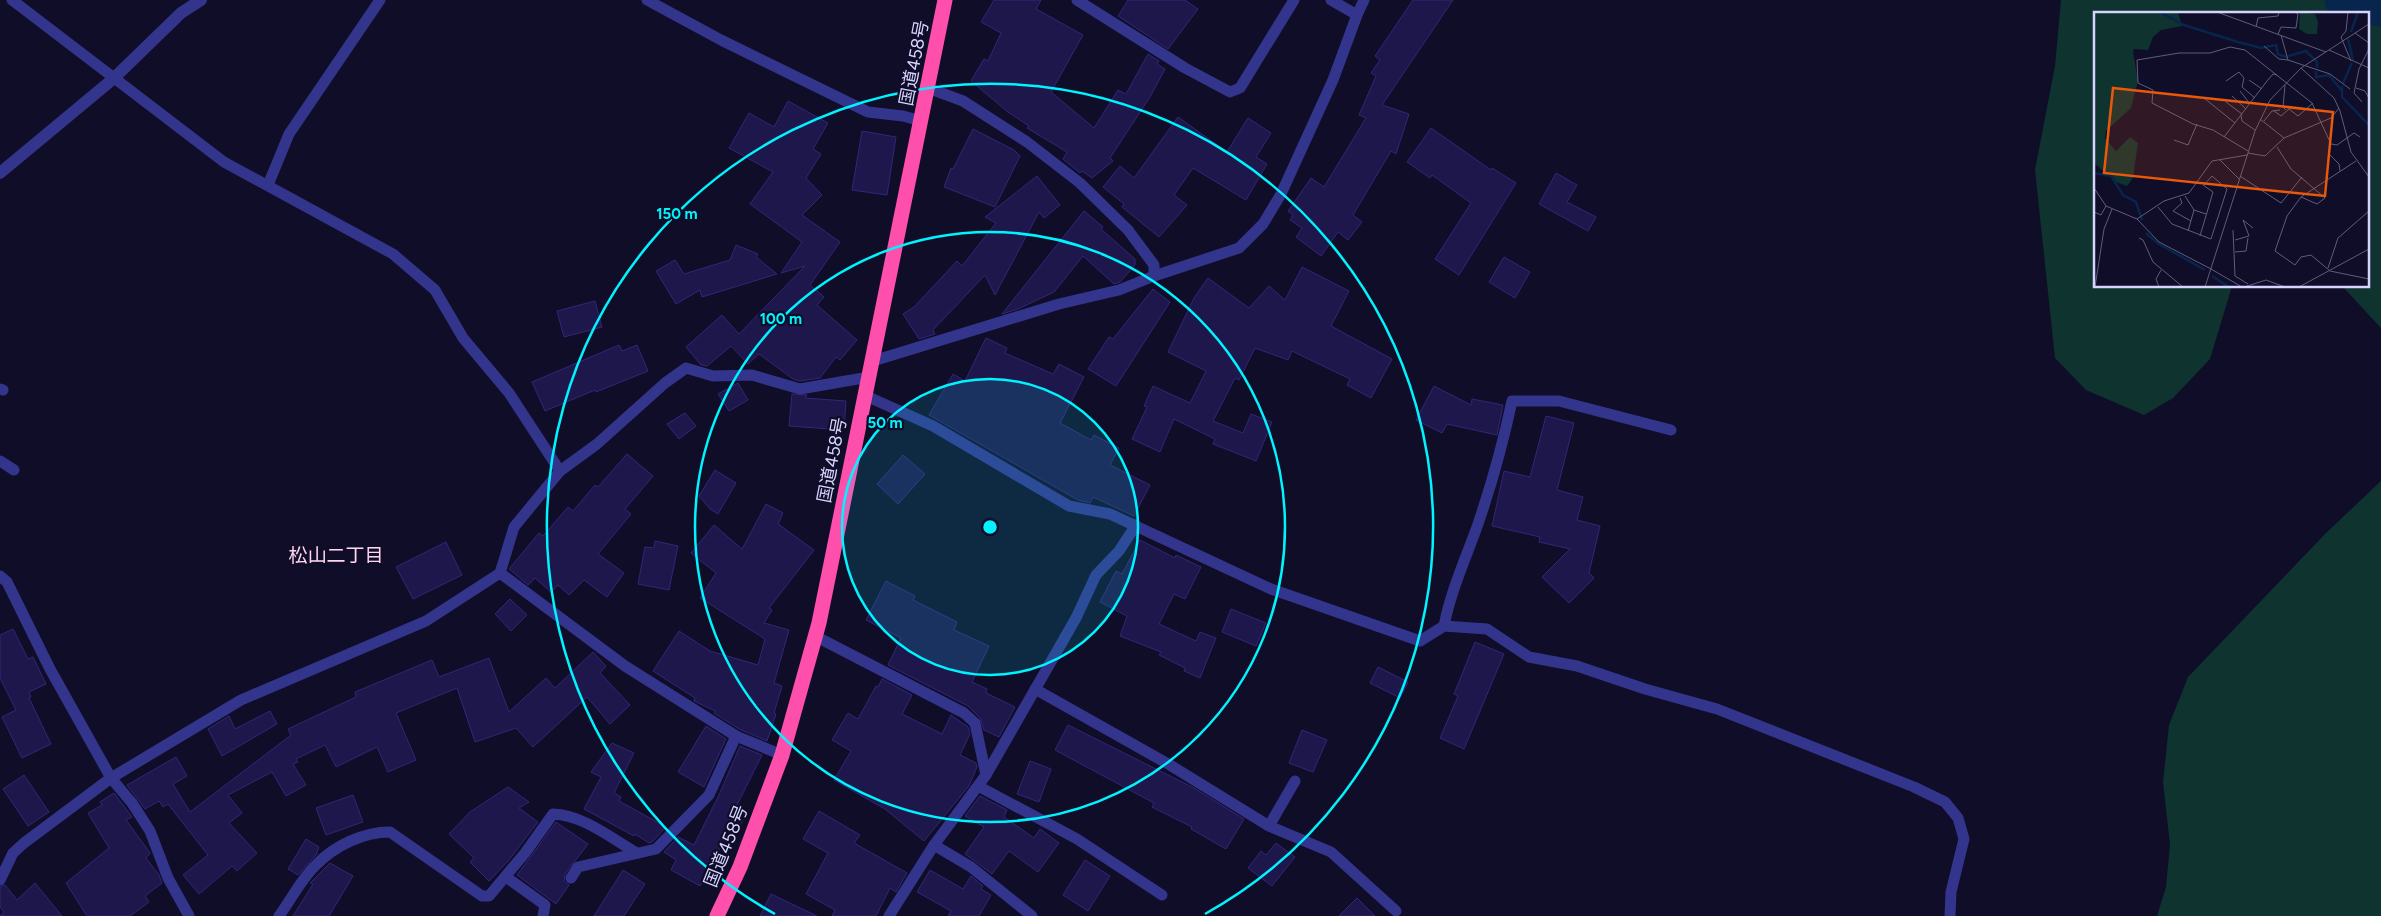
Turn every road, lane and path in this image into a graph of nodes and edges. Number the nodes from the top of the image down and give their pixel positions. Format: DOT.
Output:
graph roads {
  1 [pos="12,0"];
  2 [pos="201,0"];
  3 [pos="380,0"];
  4 [pos="647,0"];
  5 [pos="945,0"];
  6 [pos="1077,0"];
  7 [pos="1294,0"];
  8 [pos="1332,0"];
  9 [pos="1364,0"];
  10 [pos="1357,15"];
  11 [pos="113,80"];
  12 [pos="928,88"];
  13 [pos="921,121"];
  14 [pos="0,173"];
  15 [pos="268,185"];
  16 [pos="1154,276"];
  17 [pos="873,361"];
  18 [pos="869,377"];
  19 [pos="864,395"];
  20 [pos="1671,430"];
  21 [pos="0,461"];
  22 [pos="14,470"];
  23 [pos="560,471"];
  24 [pos="1136,525"];
  25 [pos="500,573"];
  26 [pos="0,576"];
  27 [pos="1444,626"];
  28 [pos="815,636"];
  29 [pos="1035,689"];
  30 [pos="736,736"];
  31 [pos="782,755"];
  32 [pos="986,776"];
  33 [pos="111,778"];
  34 [pos="1295,780"];
  35 [pos="978,786"];
  36 [pos="1269,826"];
  37 [pos="934,845"];
  38 [pos="637,853"];
  39 [pos="506,877"];
  40 [pos="571,878"];
  41 [pos="0,880"];
  42 [pos="1162,895"];
  43 [pos="896,904"];
  44 [pos="1396,912"];
  45 [pos="189,916"];
  46 [pos="279,916"];
  47 [pos="543,916"];
  48 [pos="717,916"];
  49 [pos="889,916"];
  50 [pos="898,916"];
  51 [pos="1032,916"];
  52 [pos="1950,916"];
  1 -- 11 [label="lane"];
  2 -- 11 [label="street"];
  3 -- 15 [label="lane"];
  4 -- 13 [label="lane"];
  5 -- 12 [label="highway, 国道458号"];
  6 -- 7 [label="lane"];
  8 -- 10 [label="lane"];
  9 -- 10 [label="lane"];
  10 -- 16 [label="lane"];
  11 -- 14 [label="street"];
  11 -- 15 [label="lane"];
  12 -- 13 [label="highway, 国道458号"];
  12 -- 16 [label="lane"];
  13 -- 17 [label="highway, 国道458号"];
  15 -- 23 [label="lane"];
  16 -- 17 [label="lane"];
  17 -- 18 [label="highway, 国道458号"];
  18 -- 19 [label="highway, 国道458号"];
  18 -- 23 [label="lane"];
  19 -- 24 [label="lane"];
  19 -- 28 [label="highway, 国道458号"];
  20 -- 27 [label="lane"];
  21 -- 22 [label="lane"];
  23 -- 25 [label="lane"];
  24 -- 27 [label="lane"];
  24 -- 29 [label="lane"];
  25 -- 30 [label="lane"];
  25 -- 33 [label="lane"];
  26 -- 33 [label="lane"];
  27 -- 52 [label="lane"];
  28 -- 31 [label="highway, 国道458号"];
  28 -- 32 [label="lane"];
  29 -- 32 [label="lane"];
  29 -- 36 [label="lane"];
  30 -- 31 [label="lane"];
  30 -- 38 [label="lane"];
  31 -- 48 [label="highway, 国道458号"];
  32 -- 35 [label="lane"];
  33 -- 41 [label="lane"];
  33 -- 45 [label="lane"];
  34 -- 36 [label="lane"];
  35 -- 37 [label="lane"];
  35 -- 42 [label="lane"];
  36 -- 44 [label="lane"];
  37 -- 43 [label="lane"];
  37 -- 51 [label="lane"];
  38 -- 39 [label="lane"];
  38 -- 40 [label="lane"];
  39 -- 46 [label="lane"];
  39 -- 47 [label="lane"];
  43 -- 49 [label="lane"];
  43 -- 50 [label="lane"];
}
